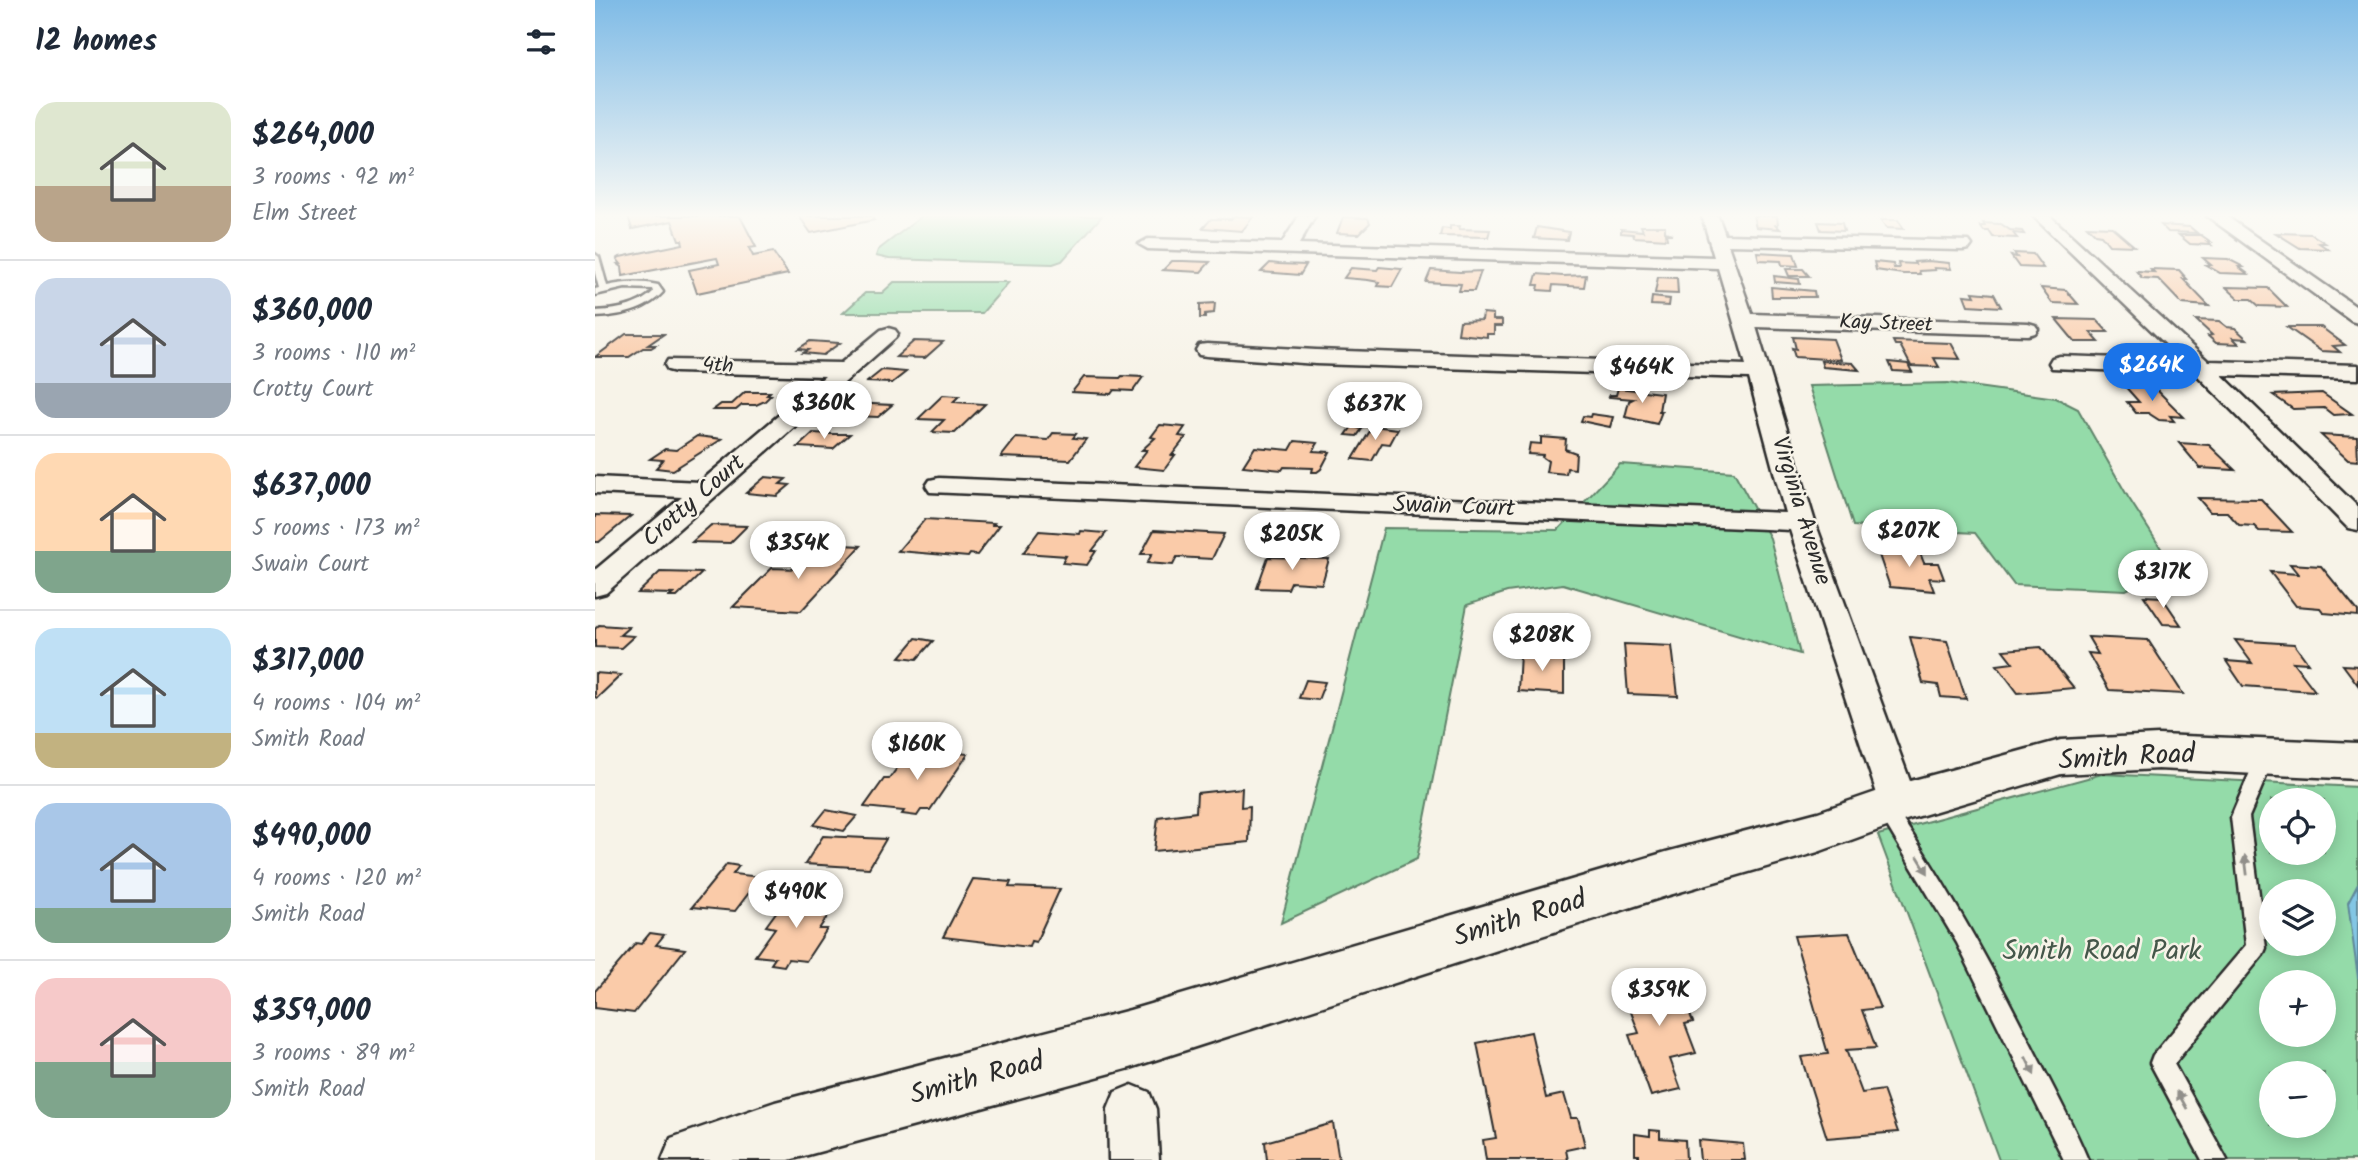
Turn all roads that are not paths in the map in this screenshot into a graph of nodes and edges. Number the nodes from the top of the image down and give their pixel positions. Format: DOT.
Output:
graph roads {
  1 [pos="597,270"];
  2 [pos="1728,270"];
  3 [pos="2099,270"];
  4 [pos="2292,270"];
  5 [pos="600,291"];
  6 [pos="595,314"];
  7 [pos="2358,317"];
  8 [pos="1744,320"];
  9 [pos="2028,329"];
  10 [pos="888,334"];
  11 [pos="1207,350"];
  12 [pos="2060,363"];
  13 [pos="676,365"];
  14 [pos="2202,367"];
  15 [pos="845,370"];
  16 [pos="1759,372"];
  17 [pos="2358,372"];
  18 [pos="595,485"];
  19 [pos="939,486"];
  20 [pos="707,490"];
  21 [pos="1801,522"];
  22 [pos="2358,522"];
  23 [pos="595,586"];
  24 [pos="2266,756"];
  25 [pos="2358,761"];
  26 [pos="1892,805"];
  27 [pos="1132,1110"];
  28 [pos="693,1160"];
  29 [pos="1134,1160"];
  30 [pos="2076,1160"];
  31 [pos="2215,1160"];
  1 -- 5 [label="lane"];
  2 -- 8 [label="street, Virginia Avenue"];
  3 -- 14 [label="street"];
  4 -- 7 [label="street"];
  5 -- 6 [label="lane"];
  8 -- 9 [label="street, Kay Street"];
  8 -- 16 [label="street, Virginia Avenue"];
  10 -- 15 [label="street, Crotty Court"];
  11 -- 16 [label="street"];
  12 -- 14 [label="street"];
  13 -- 15 [label="street, 4th"];
  14 -- 17 [label="street"];
  14 -- 22 [label="street"];
  15 -- 20 [label="street, Crotty Court"];
  16 -- 21 [label="street, Virginia Avenue"];
  18 -- 20 [label="street"];
  19 -- 21 [label="street, Swain Court"];
  20 -- 23 [label="street, Crotty Court"];
  21 -- 26 [label="street, Virginia Avenue"];
  24 -- 25 [label="street, Smith Road"];
  24 -- 26 [label="street, Smith Road"];
  31 -- 24 [label="lane, one-way"];
  26 -- 28 [label="street, Smith Road"];
  26 -- 30 [label="lane, one-way"];
  27 -- 29 [label="street"];
}
